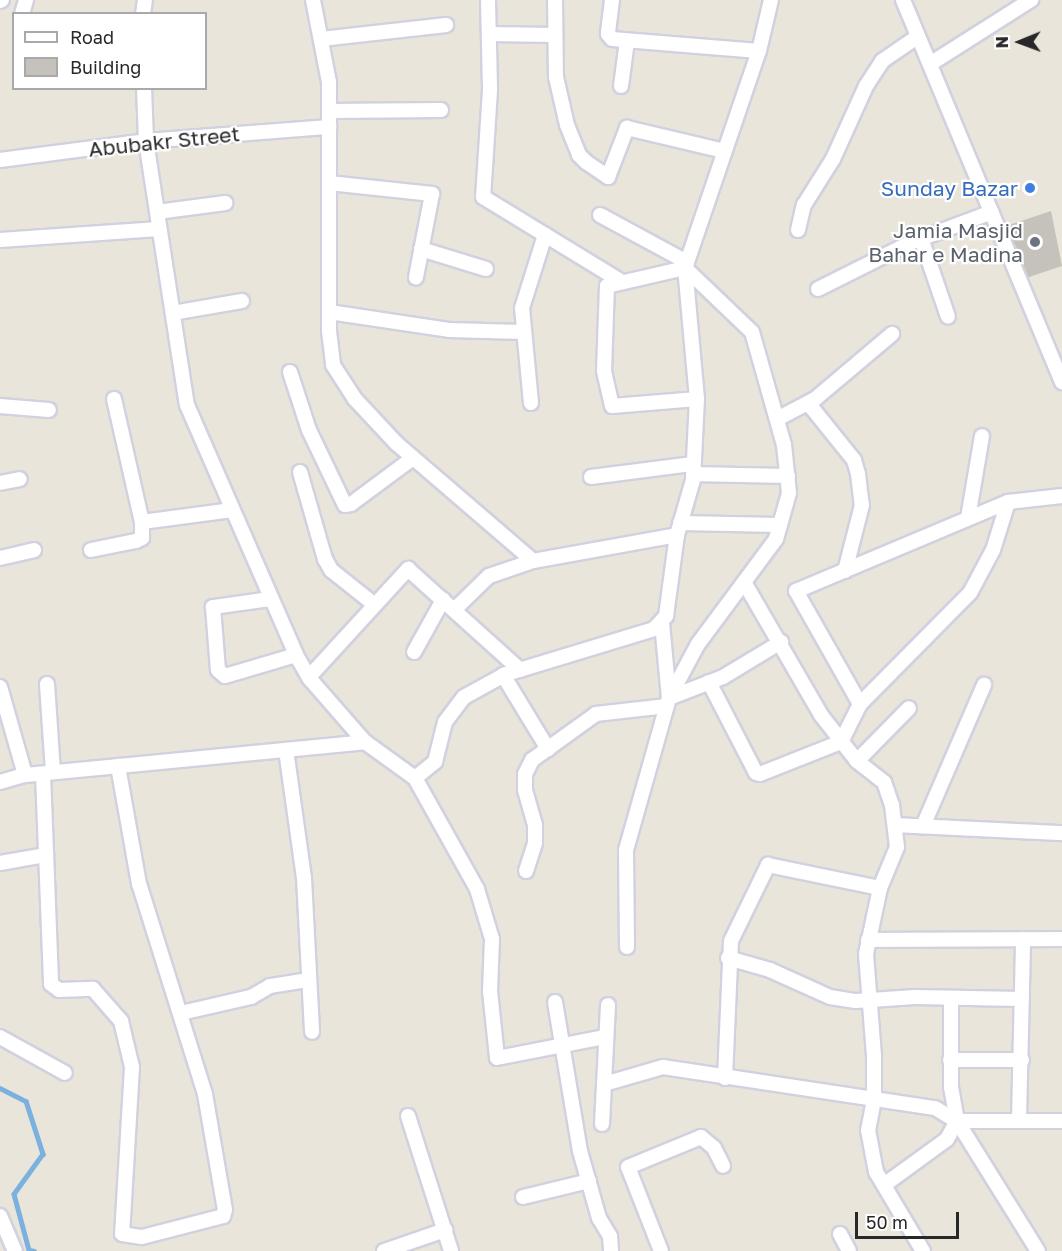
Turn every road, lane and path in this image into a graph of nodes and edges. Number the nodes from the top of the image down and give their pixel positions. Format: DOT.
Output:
graph roads {
  1 [pos="313,0"];
  2 [pos="488,0"];
  3 [pos="555,0"];
  4 [pos="612,0"];
  5 [pos="771,0"];
  6 [pos="903,0"];
  7 [pos="1031,0"];
  8 [pos="446,25"];
  9 [pos="489,34"];
  10 [pos="555,35"];
  11 [pos="917,37"];
  12 [pos="321,39"];
  13 [pos="627,41"];
  14 [pos="759,51"];
  15 [pos="930,63"];
  16 [pos="621,86"];
  17 [pos="144,90"];
  18 [pos="441,110"];
  19 [pos="329,111"];
  20 [pos="329,127"];
  21 [pos="146,141"];
  22 [pos="724,151"];
  23 [pos="0,160"];
  24 [pos="329,183"];
  25 [pos="225,202"];
  26 [pos="157,212"];
  27 [pos="992,212"];
  28 [pos="600,215"];
  29 [pos="159,229"];
  30 [pos="798,230"];
  31 [pos="545,235"];
  32 [pos="921,238"];
  33 [pos="0,240"];
  34 [pos="421,249"];
  35 [pos="686,265"];
  36 [pos="486,269"];
  37 [pos="416,277"];
  38 [pos="622,282"];
  39 [pos="818,289"];
  40 [pos="242,301"];
  41 [pos="329,312"];
  42 [pos="173,313"];
  43 [pos="948,316"];
  44 [pos="523,332"];
  45 [pos="892,334"];
  46 [pos="290,372"];
  47 [pos="1061,376"];
  48 [pos="114,399"];
  49 [pos="697,399"];
  50 [pos="531,402"];
  51 [pos="808,403"];
  52 [pos="0,406"];
  53 [pos="49,410"];
  54 [pos="777,419"];
  55 [pos="982,436"];
  56 [pos="413,458"];
  57 [pos="693,469"];
  58 [pos="300,472"];
  59 [pos="591,477"];
  60 [pos="788,477"];
  61 [pos="20,479"];
  62 [pos="0,483"];
  63 [pos="1062,496"];
  64 [pos="1008,502"];
  65 [pos="232,510"];
  66 [pos="968,518"];
  67 [pos="142,522"];
  68 [pos="780,525"];
  69 [pos="678,529"];
  70 [pos="34,550"];
  71 [pos="91,550"];
  72 [pos="0,558"];
  73 [pos="532,561"];
  74 [pos="845,571"];
  75 [pos="744,582"];
  76 [pos="270,599"];
  77 [pos="375,605"];
  78 [pos="449,605"];
  79 [pos="662,624"];
  80 [pos="781,642"];
  81 [pos="414,652"];
  82 [pos="296,655"];
  83 [pos="520,670"];
  84 [pos="503,675"];
  85 [pos="309,677"];
  86 [pos="709,682"];
  87 [pos="47,684"];
  88 [pos="984,685"];
  89 [pos="0,687"];
  90 [pos="668,702"];
  91 [pos="2,703"];
  92 [pos="860,705"];
  93 [pos="909,708"];
  94 [pos="365,742"];
  95 [pos="841,742"];
  96 [pos="548,749"];
  97 [pos="286,750"];
  98 [pos="857,761"];
  99 [pos="118,766"];
  100 [pos="48,773"];
  101 [pos="25,775"];
  102 [pos="416,778"];
  103 [pos="0,782"];
  104 [pos="896,825"];
  105 [pos="923,826"];
  106 [pos="1062,833"];
  107 [pos="46,855"];
  108 [pos="0,863"];
  109 [pos="526,871"];
  110 [pos="880,888"];
  111 [pos="1023,939"];
  112 [pos="1062,939"];
  113 [pos="868,940"];
  114 [pos="627,947"];
  115 [pos="728,958"];
  116 [pos="307,980"];
  117 [pos="951,998"];
  118 [pos="869,999"];
  119 [pos="1022,999"];
  120 [pos="555,1002"];
  121 [pos="608,1005"];
  122 [pos="182,1013"];
  123 [pos="312,1032"];
  124 [pos="0,1036"];
  125 [pos="604,1036"];
  126 [pos="561,1045"];
  127 [pos="950,1060"];
  128 [pos="1022,1060"];
  129 [pos="65,1072"];
  130 [pos="725,1078"];
  131 [pos="611,1083"];
  132 [pos="874,1100"];
  133 [pos="408,1116"];
  134 [pos="1020,1120"];
  135 [pos="957,1121"];
  136 [pos="1062,1121"];
  137 [pos="602,1124"];
  138 [pos="723,1166"];
  139 [pos="589,1181"];
  140 [pos="884,1185"];
  141 [pos="523,1197"];
  142 [pos="0,1216"];
  143 [pos="445,1230"];
  144 [pos="840,1234"];
  145 [pos="142,1237"];
  146 [pos="15,1251"];
  147 [pos="150,1251"];
  148 [pos="384,1251"];
  149 [pos="451,1251"];
  150 [pos="611,1251"];
  151 [pos="661,1251"];
  152 [pos="849,1251"];
  153 [pos="922,1251"];
  154 [pos="1038,1251"];
  1 -- 12 [label="street"];
  2 -- 9 [label="street"];
  3 -- 10 [label="street"];
  4 -- 13 [label="street"];
  5 -- 14 [label="street"];
  6 -- 11 [label="street"];
  7 -- 15 [label="street"];
  8 -- 12 [label="street"];
  9 -- 10 [label="street"];
  9 -- 31 [label="street"];
  10 -- 22 [label="street"];
  11 -- 15 [label="street"];
  11 -- 30 [label="street"];
  12 -- 19 [label="street"];
  13 -- 14 [label="street"];
  13 -- 16 [label="street"];
  14 -- 22 [label="street"];
  15 -- 27 [label="street"];
  17 -- 21 [label="street"];
  18 -- 19 [label="street"];
  19 -- 20 [label="street"];
  20 -- 21 [label="street, Abubakr Street"];
  20 -- 24 [label="street"];
  21 -- 23 [label="street, Abubakr Street"];
  21 -- 26 [label="street"];
  22 -- 35 [label="street"];
  24 -- 34 [label="street"];
  24 -- 41 [label="street"];
  25 -- 26 [label="street"];
  26 -- 29 [label="street"];
  27 -- 32 [label="street"];
  27 -- 47 [label="street"];
  28 -- 35 [label="street"];
  29 -- 33 [label="street"];
  29 -- 42 [label="street"];
  31 -- 38 [label="street"];
  31 -- 44 [label="street"];
  32 -- 39 [label="street"];
  32 -- 43 [label="street"];
  34 -- 36 [label="street"];
  34 -- 37 [label="street"];
  35 -- 38 [label="street"];
  35 -- 49 [label="street"];
  35 -- 54 [label="street"];
  38 -- 49 [label="street"];
  40 -- 42 [label="street"];
  41 -- 44 [label="street"];
  41 -- 56 [label="street"];
  42 -- 65 [label="street"];
  44 -- 50 [label="street"];
  45 -- 51 [label="street"];
  46 -- 56 [label="street"];
  48 -- 67 [label="street"];
  49 -- 57 [label="street"];
  51 -- 54 [label="street"];
  51 -- 74 [label="street"];
  52 -- 53 [label="street"];
  54 -- 60 [label="street"];
  55 -- 66 [label="street"];
  56 -- 73 [label="street"];
  57 -- 59 [label="street"];
  57 -- 60 [label="street"];
  57 -- 69 [label="street"];
  58 -- 77 [label="street"];
  60 -- 68 [label="street"];
  61 -- 62 [label="street"];
  63 -- 64 [label="street"];
  64 -- 66 [label="street"];
  64 -- 92 [label="street"];
  65 -- 67 [label="street"];
  65 -- 76 [label="street"];
  66 -- 74 [label="street"];
  67 -- 71 [label="street"];
  68 -- 69 [label="street"];
  68 -- 75 [label="street"];
  69 -- 73 [label="street"];
  69 -- 79 [label="street"];
  70 -- 72 [label="street"];
  73 -- 78 [label="street"];
  74 -- 92 [label="street"];
  75 -- 80 [label="street"];
  75 -- 90 [label="street"];
  76 -- 82 [label="street"];
  76 -- 82 [label="street"];
  77 -- 78 [label="street"];
  77 -- 85 [label="street"];
  78 -- 81 [label="street"];
  78 -- 83 [label="street"];
  79 -- 83 [label="street"];
  79 -- 90 [label="street"];
  80 -- 86 [label="street"];
  80 -- 95 [label="street"];
  82 -- 85 [label="street"];
  83 -- 84 [label="street"];
  84 -- 96 [label="street"];
  84 -- 102 [label="street"];
  85 -- 94 [label="street"];
  86 -- 90 [label="street"];
  86 -- 95 [label="street"];
  87 -- 100 [label="street"];
  88 -- 105 [label="street"];
  89 -- 91 [label="street"];
  90 -- 96 [label="street"];
  90 -- 114 [label="street"];
  91 -- 101 [label="street"];
  92 -- 95 [label="street"];
  93 -- 98 [label="street"];
  94 -- 97 [label="street"];
  94 -- 102 [label="street"];
  95 -- 98 [label="street"];
  96 -- 109 [label="street"];
  97 -- 99 [label="street"];
  97 -- 116 [label="street"];
  98 -- 104 [label="street"];
  99 -- 100 [label="street"];
  99 -- 122 [label="street"];
  100 -- 101 [label="street"];
  100 -- 107 [label="street"];
  101 -- 103 [label="street"];
  102 -- 126 [label="street"];
  104 -- 105 [label="street"];
  104 -- 110 [label="street"];
  105 -- 106 [label="street"];
  107 -- 108 [label="street"];
  107 -- 145 [label="street"];
  110 -- 113 [label="street"];
  110 -- 115 [label="street"];
  111 -- 112 [label="street"];
  111 -- 113 [label="street"];
  111 -- 119 [label="street"];
  113 -- 118 [label="street"];
  115 -- 118 [label="street"];
  115 -- 130 [label="street"];
  116 -- 122 [label="street"];
  116 -- 123 [label="street"];
  117 -- 118 [label="street"];
  117 -- 119 [label="street"];
  117 -- 127 [label="street"];
  118 -- 132 [label="street"];
  119 -- 128 [label="street"];
  120 -- 126 [label="street"];
  121 -- 125 [label="street"];
  122 -- 145 [label="street"];
  124 -- 129 [label="street"];
  125 -- 126 [label="street"];
  125 -- 137 [label="street"];
  126 -- 139 [label="street"];
  127 -- 128 [label="street"];
  127 -- 135 [label="street"];
  128 -- 134 [label="street"];
  130 -- 131 [label="street"];
  130 -- 132 [label="street"];
  132 -- 135 [label="street"];
  132 -- 140 [label="street"];
  133 -- 143 [label="street"];
  134 -- 135 [label="street"];
  134 -- 136 [label="street"];
  135 -- 140 [label="street"];
  135 -- 154 [label="street"];
  138 -- 151 [label="street"];
  139 -- 141 [label="street"];
  139 -- 150 [label="street"];
  140 -- 153 [label="street"];
  142 -- 146 [label="street"];
  143 -- 148 [label="street"];
  143 -- 149 [label="street"];
  144 -- 152 [label="street"];
  145 -- 147 [label="street"];
}
